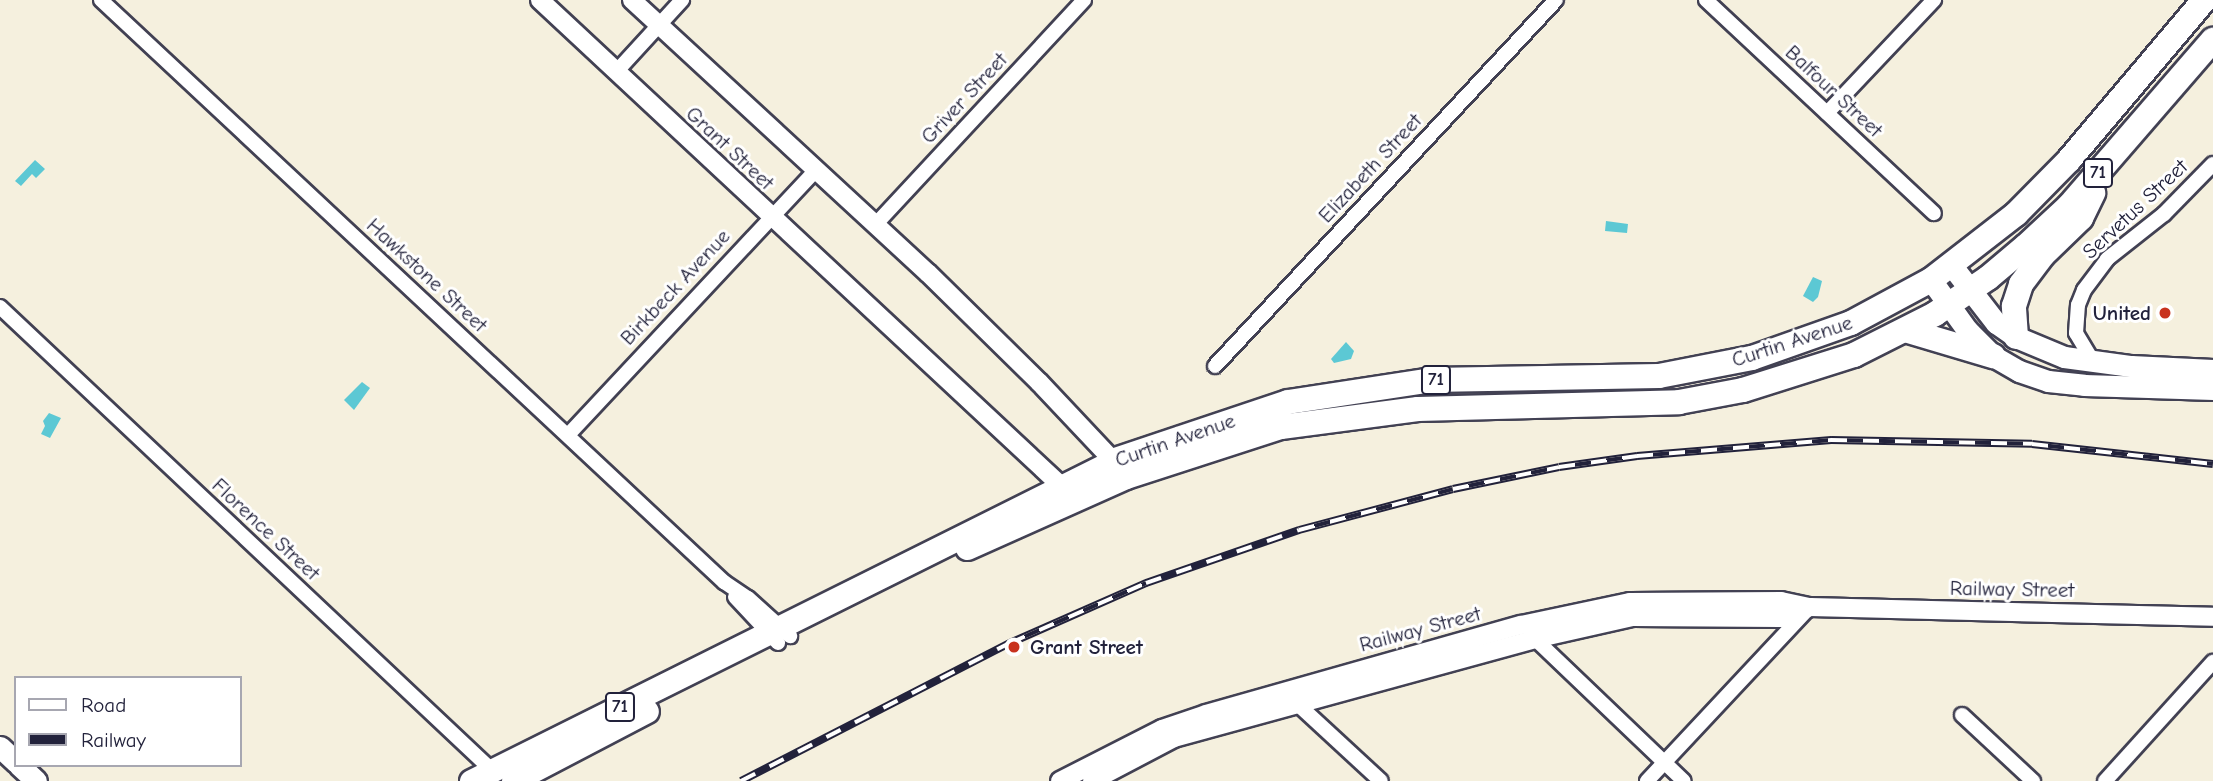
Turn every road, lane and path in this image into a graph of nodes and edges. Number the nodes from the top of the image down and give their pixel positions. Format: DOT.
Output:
graph roads {
  1 [pos="101,0"];
  2 [pos="540,0"];
  3 [pos="632,0"];
  4 [pos="682,0"];
  5 [pos="1084,0"];
  6 [pos="1556,0"];
  7 [pos="1706,0"];
  8 [pos="1934,0"];
  9 [pos="2204,0"];
  10 [pos="659,25"];
  11 [pos="2213,40"];
  12 [pos="616,72"];
  13 [pos="1828,113"];
  14 [pos="2106,164"];
  15 [pos="2213,164"];
  16 [pos="816,170"];
  17 [pos="1934,213"];
  18 [pos="769,217"];
  19 [pos="875,225"];
  20 [pos="1952,266"];
  21 [pos="1931,279"];
  22 [pos="1969,291"];
  23 [pos="1948,304"];
  24 [pos="0,307"];
  25 [pos="1905,330"];
  26 [pos="2016,337"];
  27 [pos="1993,356"];
  28 [pos="2094,363"];
  29 [pos="1215,366"];
  30 [pos="2213,370"];
  31 [pos="2131,376"];
  32 [pos="2213,389"];
  33 [pos="568,435"];
  34 [pos="1121,468"];
  35 [pos="1068,492"];
  36 [pos="1810,607"];
  37 [pos="2213,617"];
  38 [pos="1521,625"];
  39 [pos="779,635"];
  40 [pos="1535,639"];
  41 [pos="2213,662"];
  42 [pos="1291,698"];
  43 [pos="1962,715"];
  44 [pos="0,747"];
  45 [pos="14,760"];
  46 [pos="1664,763"];
  47 [pos="21,767"];
  48 [pos="503,778"];
  49 [pos="36,781"];
  50 [pos="471,781"];
  51 [pos="1060,781"];
  52 [pos="1092,781"];
  53 [pos="1381,781"];
  54 [pos="1647,781"];
  55 [pos="1684,781"];
  56 [pos="2034,781"];
  57 [pos="2105,781"];
  1 -- 33 [label="street, Hawkstone Street"];
  2 -- 12 [label="street, Grant Street"];
  3 -- 10 [label="street, Grant Street"];
  4 -- 10 [label="street"];
  5 -- 19 [label="street, Griver Street"];
  6 -- 29 [label="street, Elizabeth Street"];
  7 -- 13 [label="street, Balfour Street"];
  8 -- 13 [label="street"];
  9 -- 20 [label="highway, 71"];
  10 -- 12 [label="street"];
  10 -- 16 [label="street, Grant Street"];
  11 -- 14 [label="highway, 71"];
  12 -- 18 [label="street, Grant Street"];
  13 -- 17 [label="street, Balfour Street"];
  14 -- 22 [label="highway, 71"];
  14 -- 26 [label="highway"];
  15 -- 28 [label="street, Servetus Street"];
  16 -- 18 [label="street, Birkbeck Avenue"];
  16 -- 19 [label="street, Grant Street"];
  18 -- 33 [label="street, Birkbeck Avenue"];
  18 -- 35 [label="street, Grant Street"];
  19 -- 34 [label="street, Grant Street"];
  20 -- 21 [label="highway, 71"];
  20 -- 22 [label="main road"];
  21 -- 23 [label="main road"];
  21 -- 34 [label="highway, Curtin Avenue / 71"];
  22 -- 23 [label="highway, 71"];
  22 -- 26 [label="main road"];
  23 -- 25 [label="highway, 71"];
  23 -- 27 [label="main road"];
  24 -- 48 [label="street, Florence Street"];
  25 -- 27 [label="highway"];
  25 -- 34 [label="highway, Curtin Avenue / 71"];
  26 -- 28 [label="main road"];
  27 -- 31 [label="main road"];
  28 -- 31 [label="main road"];
  30 -- 31 [label="main road"];
  31 -- 32 [label="main road"];
  33 -- 39 [label="street, Hawkstone Street"];
  34 -- 35 [label="main road, Curtin Avenue / 71"];
  35 -- 39 [label="main road, Curtin Avenue / 71"];
  36 -- 37 [label="street, Railway Street"];
  36 -- 38 [label="street, Railway Street"];
  36 -- 40 [label="street, Railway Street"];
  36 -- 46 [label="street"];
  38 -- 40 [label="street"];
  38 -- 42 [label="street, Railway Street"];
  39 -- 48 [label="main road, Curtin Avenue / 71"];
  40 -- 42 [label="street, Railway Street"];
  40 -- 46 [label="street"];
  41 -- 57 [label="street"];
  42 -- 51 [label="street, Railway Street"];
  42 -- 52 [label="street, Railway Street"];
  42 -- 53 [label="street"];
  43 -- 56 [label="street"];
  44 -- 45 [label="main road"];
  46 -- 54 [label="street"];
  46 -- 55 [label="street"];
  47 -- 49 [label="main road"];
  48 -- 50 [label="main road, Curtin Avenue / 71"];
}
